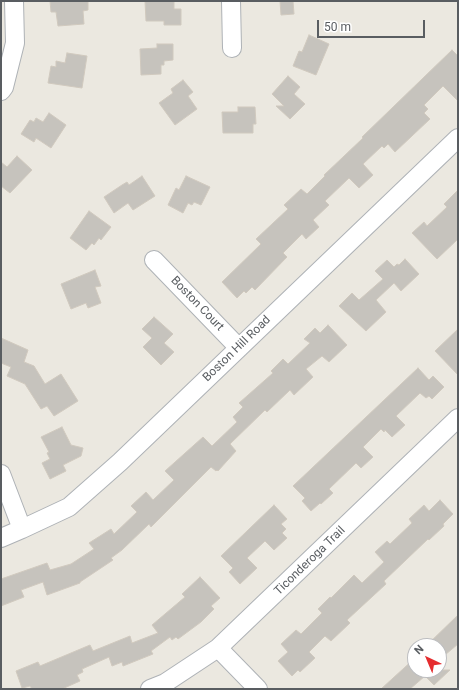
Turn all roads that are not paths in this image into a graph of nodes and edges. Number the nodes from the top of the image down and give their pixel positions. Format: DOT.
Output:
graph roads {
  1 [pos="14,1"];
  2 [pos="231,1"];
  3 [pos="232,48"];
  4 [pos="1,91"];
  5 [pos="458,138"];
  6 [pos="154,260"];
  7 [pos="239,348"];
  8 [pos="458,418"];
  9 [pos="1,474"];
  10 [pos="22,529"];
  11 [pos="1,538"];
  12 [pos="218,648"];
  13 [pos="150,689"];
  14 [pos="258,689"];
  1 -- 4 [label="street"];
  2 -- 3 [label="street"];
  5 -- 7 [label="street, Boston Hill Road"];
  6 -- 7 [label="street, Boston Court"];
  7 -- 10 [label="street, Boston Hill Road"];
  8 -- 12 [label="street, Ticonderoga Trail"];
  9 -- 10 [label="street"];
  10 -- 11 [label="street, Boston Hill Road"];
  12 -- 13 [label="street, Ticonderoga Trail"];
  12 -- 14 [label="street"];
}
